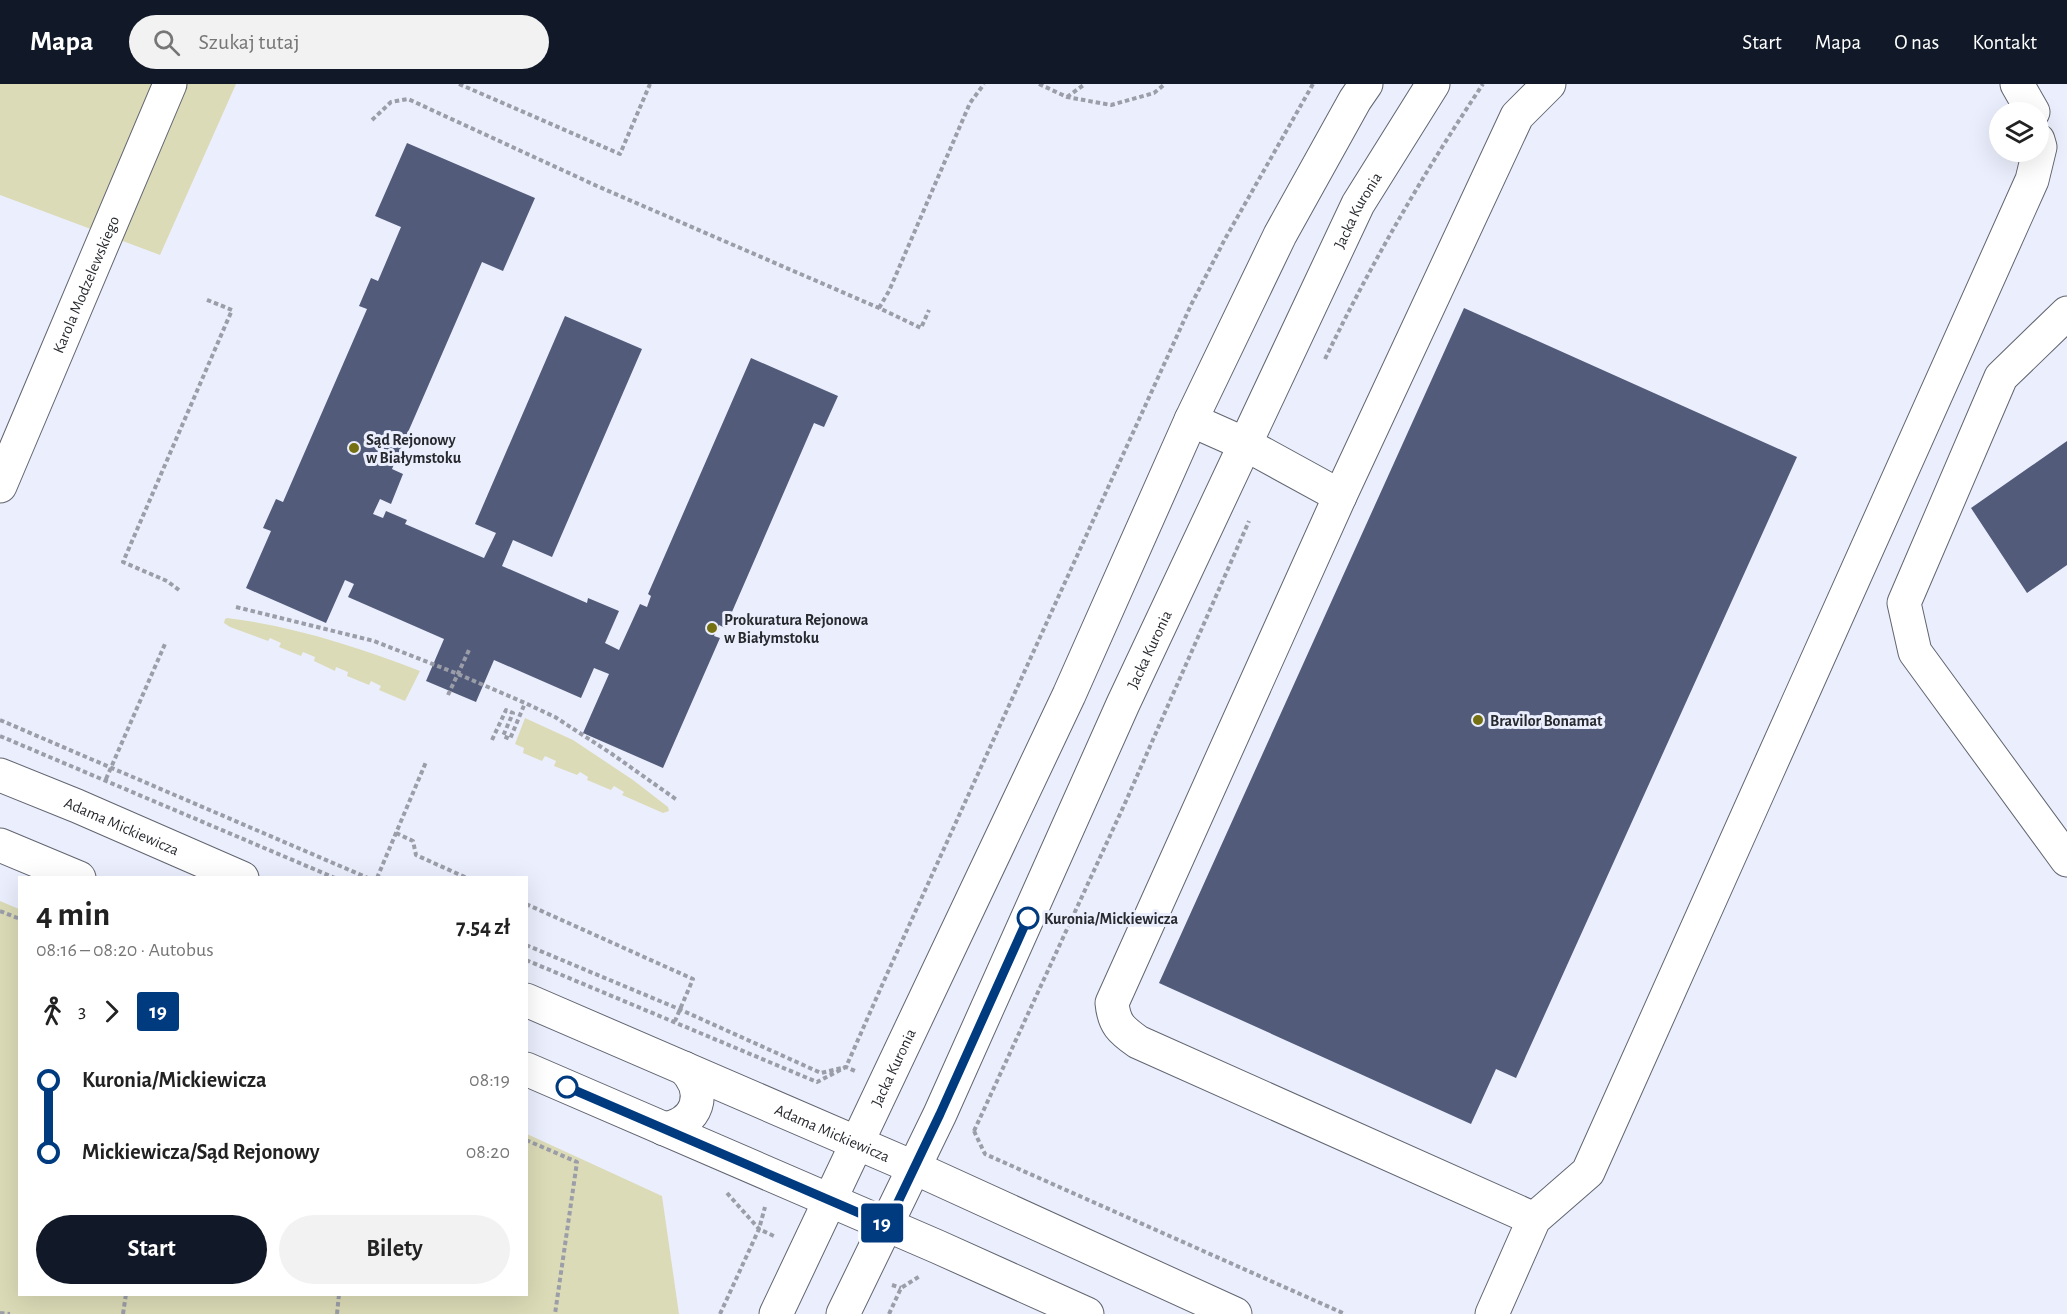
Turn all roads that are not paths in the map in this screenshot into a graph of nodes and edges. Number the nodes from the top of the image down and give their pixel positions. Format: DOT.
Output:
graph roads {
  1 [pos="170,84"];
  2 [pos="1366,84"];
  3 [pos="1433,84"];
  4 [pos="1549,84"];
  5 [pos="2017,84"];
  6 [pos="2027,102"];
  7 [pos="2036,162"];
  8 [pos="2067,313"];
  9 [pos="1191,420"];
  10 [pos="1245,444"];
  11 [pos="0,486"];
  12 [pos="1340,496"];
  13 [pos="0,775"];
  14 [pos="0,844"];
  15 [pos="2067,860"];
  16 [pos="74,876"];
  17 [pos="237,876"];
  18 [pos="528,1001"];
  19 [pos="684,1068"];
  20 [pos="528,1070"];
  21 [pos="664,1129"];
  22 [pos="856,1143"];
  23 [pos="915,1168"];
  24 [pos="829,1201"];
  25 [pos="1534,1218"];
  26 [pos="887,1225"];
  27 [pos="776,1314"];
  28 [pos="843,1314"];
  29 [pos="1087,1314"];
  30 [pos="1235,1314"];
  31 [pos="1492,1314"];
  1 -- 11 [label="main road, Karola Modzelewskiego"];
  2 -- 9 [label="main road, Jacka Kuronia"];
  3 -- 10 [label="main road, Jacka Kuronia"];
  4 -- 12 [label="main road"];
  5 -- 6 [label="main road"];
  7 -- 25 [label="main road"];
  8 -- 15 [label="main road"];
  9 -- 10 [label="main road"];
  9 -- 22 [label="main road, Jacka Kuronia"];
  10 -- 12 [label="main road"];
  10 -- 23 [label="main road, Jacka Kuronia"];
  12 -- 25 [label="main road"];
  13 -- 17 [label="main road, Adama Mickiewicza"];
  14 -- 16 [label="main road"];
  18 -- 19 [label="main road, Adama Mickiewicza"];
  19 -- 21 [label="main road"];
  19 -- 22 [label="main road, Adama Mickiewicza"];
  20 -- 21 [label="main road"];
  21 -- 24 [label="main road"];
  22 -- 23 [label="main road, Adama Mickiewicza"];
  22 -- 24 [label="main road, Jacka Kuronia"];
  23 -- 26 [label="main road, Jacka Kuronia"];
  23 -- 30 [label="main road, Adama Mickiewicza"];
  24 -- 26 [label="main road"];
  24 -- 27 [label="main road, Jacka Kuronia"];
  25 -- 31 [label="main road"];
  26 -- 28 [label="main road, Jacka Kuronia"];
  26 -- 29 [label="main road"];
}
